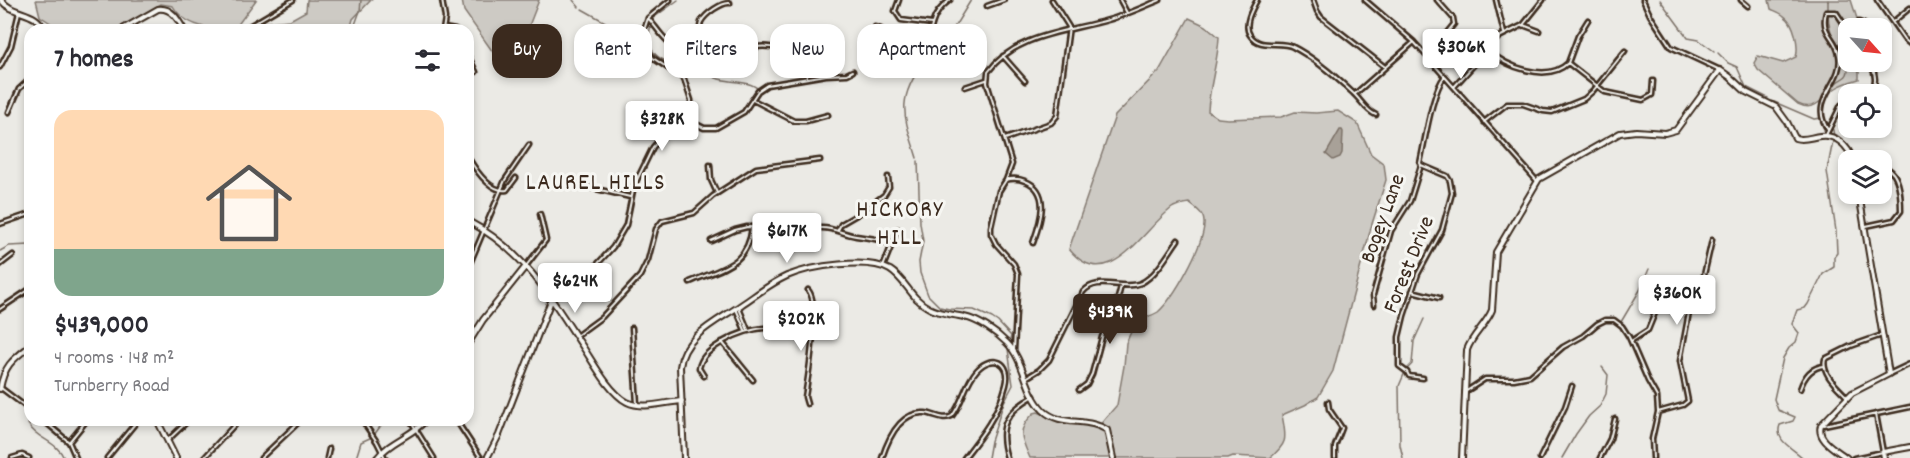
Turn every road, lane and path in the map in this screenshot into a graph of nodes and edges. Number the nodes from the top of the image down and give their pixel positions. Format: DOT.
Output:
graph roads {
  1 [pos="2,0"];
  2 [pos="293,0"];
  3 [pos="442,0"];
  4 [pos="670,0"];
  5 [pos="899,0"];
  6 [pos="950,0"];
  7 [pos="1004,0"];
  8 [pos="1052,0"];
  9 [pos="1120,0"];
  10 [pos="1160,0"];
  11 [pos="1257,0"];
  12 [pos="1313,0"];
  13 [pos="1365,0"];
  14 [pos="1437,0"];
  15 [pos="1496,0"];
  16 [pos="1543,0"];
  17 [pos="1643,0"];
  18 [pos="1741,0"];
  19 [pos="1877,0"];
  20 [pos="730,3"];
  21 [pos="987,6"];
  22 [pos="1748,6"];
  23 [pos="1910,8"];
  24 [pos="19,12"];
  25 [pos="1128,14"];
  26 [pos="648,18"];
  27 [pos="1840,18"];
  28 [pos="1588,20"];
  29 [pos="1893,21"];
  30 [pos="40,24"];
  31 [pos="132,24"];
  32 [pos="180,24"];
  33 [pos="252,24"];
  34 [pos="444,24"];
  35 [pos="932,24"];
  36 [pos="1523,25"];
  37 [pos="1069,30"];
  38 [pos="1539,31"];
  39 [pos="1504,33"];
  40 [pos="1413,42"];
  41 [pos="1910,44"];
  42 [pos="1488,50"];
  43 [pos="1625,51"];
  44 [pos="1838,52"];
  45 [pos="1003,56"];
  46 [pos="1427,57"];
  47 [pos="1568,63"];
  48 [pos="0,67"];
  49 [pos="1385,67"];
  50 [pos="1838,67"];
  51 [pos="474,68"];
  52 [pos="1720,70"];
  53 [pos="853,71"];
  54 [pos="476,72"];
  55 [pos="845,74"];
  56 [pos="1445,76"];
  57 [pos="807,78"];
  58 [pos="986,80"];
  59 [pos="1025,81"];
  60 [pos="1653,81"];
  61 [pos="24,84"];
  62 [pos="1597,86"];
  63 [pos="965,87"];
  64 [pos="1454,87"];
  65 [pos="1355,95"];
  66 [pos="753,100"];
  67 [pos="1838,111"];
  68 [pos="9,112"];
  69 [pos="828,115"];
  70 [pos="1376,115"];
  71 [pos="690,121"];
  72 [pos="1484,122"];
  73 [pos="1829,128"];
  74 [pos="1826,136"];
  75 [pos="1004,139"];
  76 [pos="529,145"];
  77 [pos="1848,150"];
  78 [pos="820,160"];
  79 [pos="710,165"];
  80 [pos="1421,165"];
  81 [pos="474,167"];
  82 [pos="1892,172"];
  83 [pos="888,177"];
  84 [pos="516,178"];
  85 [pos="1006,180"];
  86 [pos="1537,181"];
  87 [pos="567,182"];
  88 [pos="501,190"];
  89 [pos="717,193"];
  90 [pos="630,197"];
  91 [pos="1860,204"];
  92 [pos="540,214"];
  93 [pos="24,216"];
  94 [pos="0,224"];
  95 [pos="474,224"];
  96 [pos="752,227"];
  97 [pos="1863,227"];
  98 [pos="898,229"];
  99 [pos="485,230"];
  100 [pos="838,230"];
  101 [pos="1178,240"];
  102 [pos="1712,240"];
  103 [pos="711,241"];
  104 [pos="1033,243"];
  105 [pos="890,244"];
  106 [pos="13,255"];
  107 [pos="474,255"];
  108 [pos="0,264"];
  109 [pos="526,266"];
  110 [pos="883,267"];
  111 [pos="690,282"];
  112 [pos="1121,286"];
  113 [pos="808,290"];
  114 [pos="1412,291"];
  115 [pos="24,293"];
  116 [pos="552,298"];
  117 [pos="1439,298"];
  118 [pos="1374,305"];
  119 [pos="737,308"];
  120 [pos="0,309"];
  121 [pos="1689,310"];
  122 [pos="813,325"];
  123 [pos="632,328"];
  124 [pos="747,330"];
  125 [pos="474,333"];
  126 [pos="1882,335"];
  127 [pos="576,336"];
  128 [pos="1631,341"];
  129 [pos="722,342"];
  130 [pos="1012,349"];
  131 [pos="24,351"];
  132 [pos="1910,364"];
  133 [pos="1824,366"];
  134 [pos="1889,374"];
  135 [pos="1,376"];
  136 [pos="704,376"];
  137 [pos="1026,378"];
  138 [pos="1423,378"];
  139 [pos="753,380"];
  140 [pos="1572,386"];
  141 [pos="0,389"];
  142 [pos="1800,389"];
  143 [pos="1079,390"];
  144 [pos="1465,392"];
  145 [pos="1034,396"];
  146 [pos="1847,397"];
  147 [pos="682,401"];
  148 [pos="1328,402"];
  149 [pos="637,404"];
  150 [pos="807,404"];
  151 [pos="24,405"];
  152 [pos="1910,407"];
  153 [pos="1658,412"];
  154 [pos="1876,414"];
  155 [pos="1615,419"];
  156 [pos="1821,425"];
  157 [pos="50,426"];
  158 [pos="82,426"];
  159 [pos="133,426"];
  160 [pos="160,426"];
  161 [pos="183,426"];
  162 [pos="233,426"];
  163 [pos="295,426"];
  164 [pos="366,426"];
  165 [pos="414,426"];
  166 [pos="419,426"];
  167 [pos="460,426"];
  168 [pos="416,429"];
  169 [pos="168,440"];
  170 [pos="69,442"];
  171 [pos="1910,447"];
  172 [pos="329,449"];
  173 [pos="383,451"];
  174 [pos="1883,452"];
  175 [pos="12,458"];
  176 [pos="29,458"];
  177 [pos="76,458"];
  178 [pos="107,458"];
  179 [pos="176,458"];
  180 [pos="204,458"];
  181 [pos="261,458"];
  182 [pos="327,458"];
  183 [pos="377,458"];
  184 [pos="385,458"];
  185 [pos="434,458"];
  186 [pos="482,458"];
  187 [pos="487,458"];
  188 [pos="684,458"];
  189 [pos="882,458"];
  190 [pos="964,458"];
  191 [pos="1007,458"];
  192 [pos="1113,458"];
  193 [pos="1335,458"];
  194 [pos="1462,458"];
  195 [pos="1540,458"];
  196 [pos="1600,458"];
  197 [pos="1653,458"];
  198 [pos="1847,458"];
  199 [pos="1854,458"];
  200 [pos="1884,458"];
  1 -- 24 [label="street"];
  2 -- 33 [label="street"];
  3 -- 34 [label="street"];
  4 -- 26 [label="street"];
  5 -- 35 [label="street"];
  6 -- 35 [label="street"];
  7 -- 21 [label="street"];
  8 -- 37 [label="street"];
  9 -- 25 [label="street"];
  10 -- 25 [label="street"];
  11 -- 65 [label="street"];
  12 -- 49 [label="street"];
  13 -- 40 [label="street"];
  14 -- 46 [label="street"];
  15 -- 39 [label="street"];
  16 -- 36 [label="street"];
  17 -- 52 [label="street"];
  18 -- 22 [label="street"];
  19 -- 29 [label="street"];
  20 -- 26 [label="street"];
  23 -- 29 [label="street"];
  24 -- 30 [label="street"];
  24 -- 48 [label="street"];
  25 -- 37 [label="street"];
  26 -- 71 [label="street"];
  27 -- 44 [label="street"];
  28 -- 47 [label="street"];
  29 -- 41 [label="street"];
  31 -- 32 [label="street"];
  36 -- 38 [label="street"];
  36 -- 39 [label="street"];
  37 -- 45 [label="street"];
  37 -- 75 [label="street"];
  39 -- 42 [label="street"];
  40 -- 46 [label="street"];
  40 -- 49 [label="street"];
  42 -- 47 [label="street"];
  42 -- 64 [label="street"];
  43 -- 62 [label="street"];
  45 -- 58 [label="street"];
  45 -- 59 [label="street"];
  46 -- 56 [label="street"];
  47 -- 62 [label="street"];
  49 -- 65 [label="street"];
  50 -- 73 [label="street"];
  51 -- 54 [label="street"];
  52 -- 74 [label="street"];
  52 -- 86 [label="street"];
  53 -- 55 [label="street"];
  56 -- 64 [label="street"];
  56 -- 80 [label="street, Bogey Lane"];
  57 -- 66 [label="street"];
  58 -- 63 [label="street"];
  58 -- 75 [label="street"];
  60 -- 62 [label="street"];
  61 -- 68 [label="street"];
  62 -- 72 [label="street"];
  64 -- 72 [label="street"];
  65 -- 70 [label="street"];
  66 -- 69 [label="street"];
  66 -- 71 [label="street"];
  67 -- 73 [label="street"];
  71 -- 90 [label="street"];
  72 -- 86 [label="street"];
  73 -- 74 [label="street"];
  74 -- 77 [label="street"];
  75 -- 85 [label="street"];
  76 -- 88 [label="street"];
  78 -- 89 [label="street"];
  79 -- 89 [label="street"];
  80 -- 114 [label="street, Forest Drive"];
  80 -- 118 [label="street, Bogey Lane"];
  81 -- 88 [label="street"];
  82 -- 97 [label="street"];
  83 -- 100 [label="street"];
  84 -- 88 [label="street"];
  85 -- 104 [label="street"];
  85 -- 130 [label="street"];
  86 -- 144 [label="street"];
  87 -- 90 [label="street"];
  88 -- 99 [label="street"];
  89 -- 127 [label="street"];
  90 -- 116 [label="street"];
  91 -- 97 [label="street"];
  92 -- 109 [label="street"];
  93 -- 94 [label="street"];
  95 -- 99 [label="street"];
  96 -- 100 [label="street"];
  96 -- 103 [label="street"];
  96 -- 111 [label="street"];
  97 -- 126 [label="street"];
  98 -- 105 [label="street"];
  99 -- 107 [label="street"];
  99 -- 109 [label="street"];
  100 -- 105 [label="street"];
  101 -- 112 [label="street"];
  102 -- 121 [label="street"];
  105 -- 110 [label="street"];
  106 -- 108 [label="street"];
  109 -- 116 [label="street"];
  109 -- 125 [label="street"];
  110 -- 119 [label="street"];
  110 -- 130 [label="street"];
  112 -- 137 [label="street"];
  112 -- 143 [label="street"];
  113 -- 122 [label="street"];
  114 -- 117 [label="street"];
  114 -- 138 [label="street, Forest Drive"];
  115 -- 120 [label="street"];
  116 -- 127 [label="street"];
  116 -- 187 [label="street"];
  119 -- 124 [label="street"];
  119 -- 147 [label="street"];
  121 -- 128 [label="street"];
  121 -- 153 [label="street"];
  122 -- 124 [label="street"];
  122 -- 150 [label="street"];
  123 -- 149 [label="street"];
  124 -- 129 [label="street"];
  126 -- 133 [label="street"];
  126 -- 134 [label="street"];
  127 -- 149 [label="street"];
  128 -- 144 [label="street"];
  128 -- 153 [label="street"];
  129 -- 136 [label="street"];
  129 -- 139 [label="street"];
  130 -- 137 [label="street"];
  131 -- 135 [label="street"];
  132 -- 134 [label="street"];
  133 -- 142 [label="street"];
  133 -- 146 [label="street"];
  134 -- 146 [label="street"];
  135 -- 141 [label="street"];
  137 -- 145 [label="street"];
  140 -- 195 [label="street"];
  141 -- 151 [label="street"];
  144 -- 194 [label="street"];
  145 -- 191 [label="street"];
  145 -- 192 [label="street"];
  146 -- 156 [label="street"];
  147 -- 149 [label="street"];
  147 -- 188 [label="street"];
  148 -- 193 [label="street"];
  152 -- 154 [label="street"];
  153 -- 197 [label="street"];
  154 -- 156 [label="street"];
  154 -- 174 [label="street"];
  155 -- 196 [label="street"];
  156 -- 198 [label="street"];
  157 -- 170 [label="street"];
  158 -- 170 [label="street"];
  159 -- 178 [label="street"];
  160 -- 169 [label="street"];
  161 -- 169 [label="street"];
  162 -- 180 [label="street"];
  163 -- 181 [label="street"];
  164 -- 173 [label="street"];
  165 -- 168 [label="street"];
  166 -- 168 [label="street"];
  167 -- 186 [label="street"];
  168 -- 173 [label="street"];
  168 -- 185 [label="street"];
  169 -- 179 [label="street"];
  170 -- 177 [label="street"];
  171 -- 174 [label="street"];
  172 -- 182 [label="street"];
  173 -- 183 [label="street"];
  173 -- 184 [label="street"];
  174 -- 199 [label="street"];
  174 -- 200 [label="street"];
  175 -- 176 [label="street"];
  189 -- 190 [label="street"];
}
